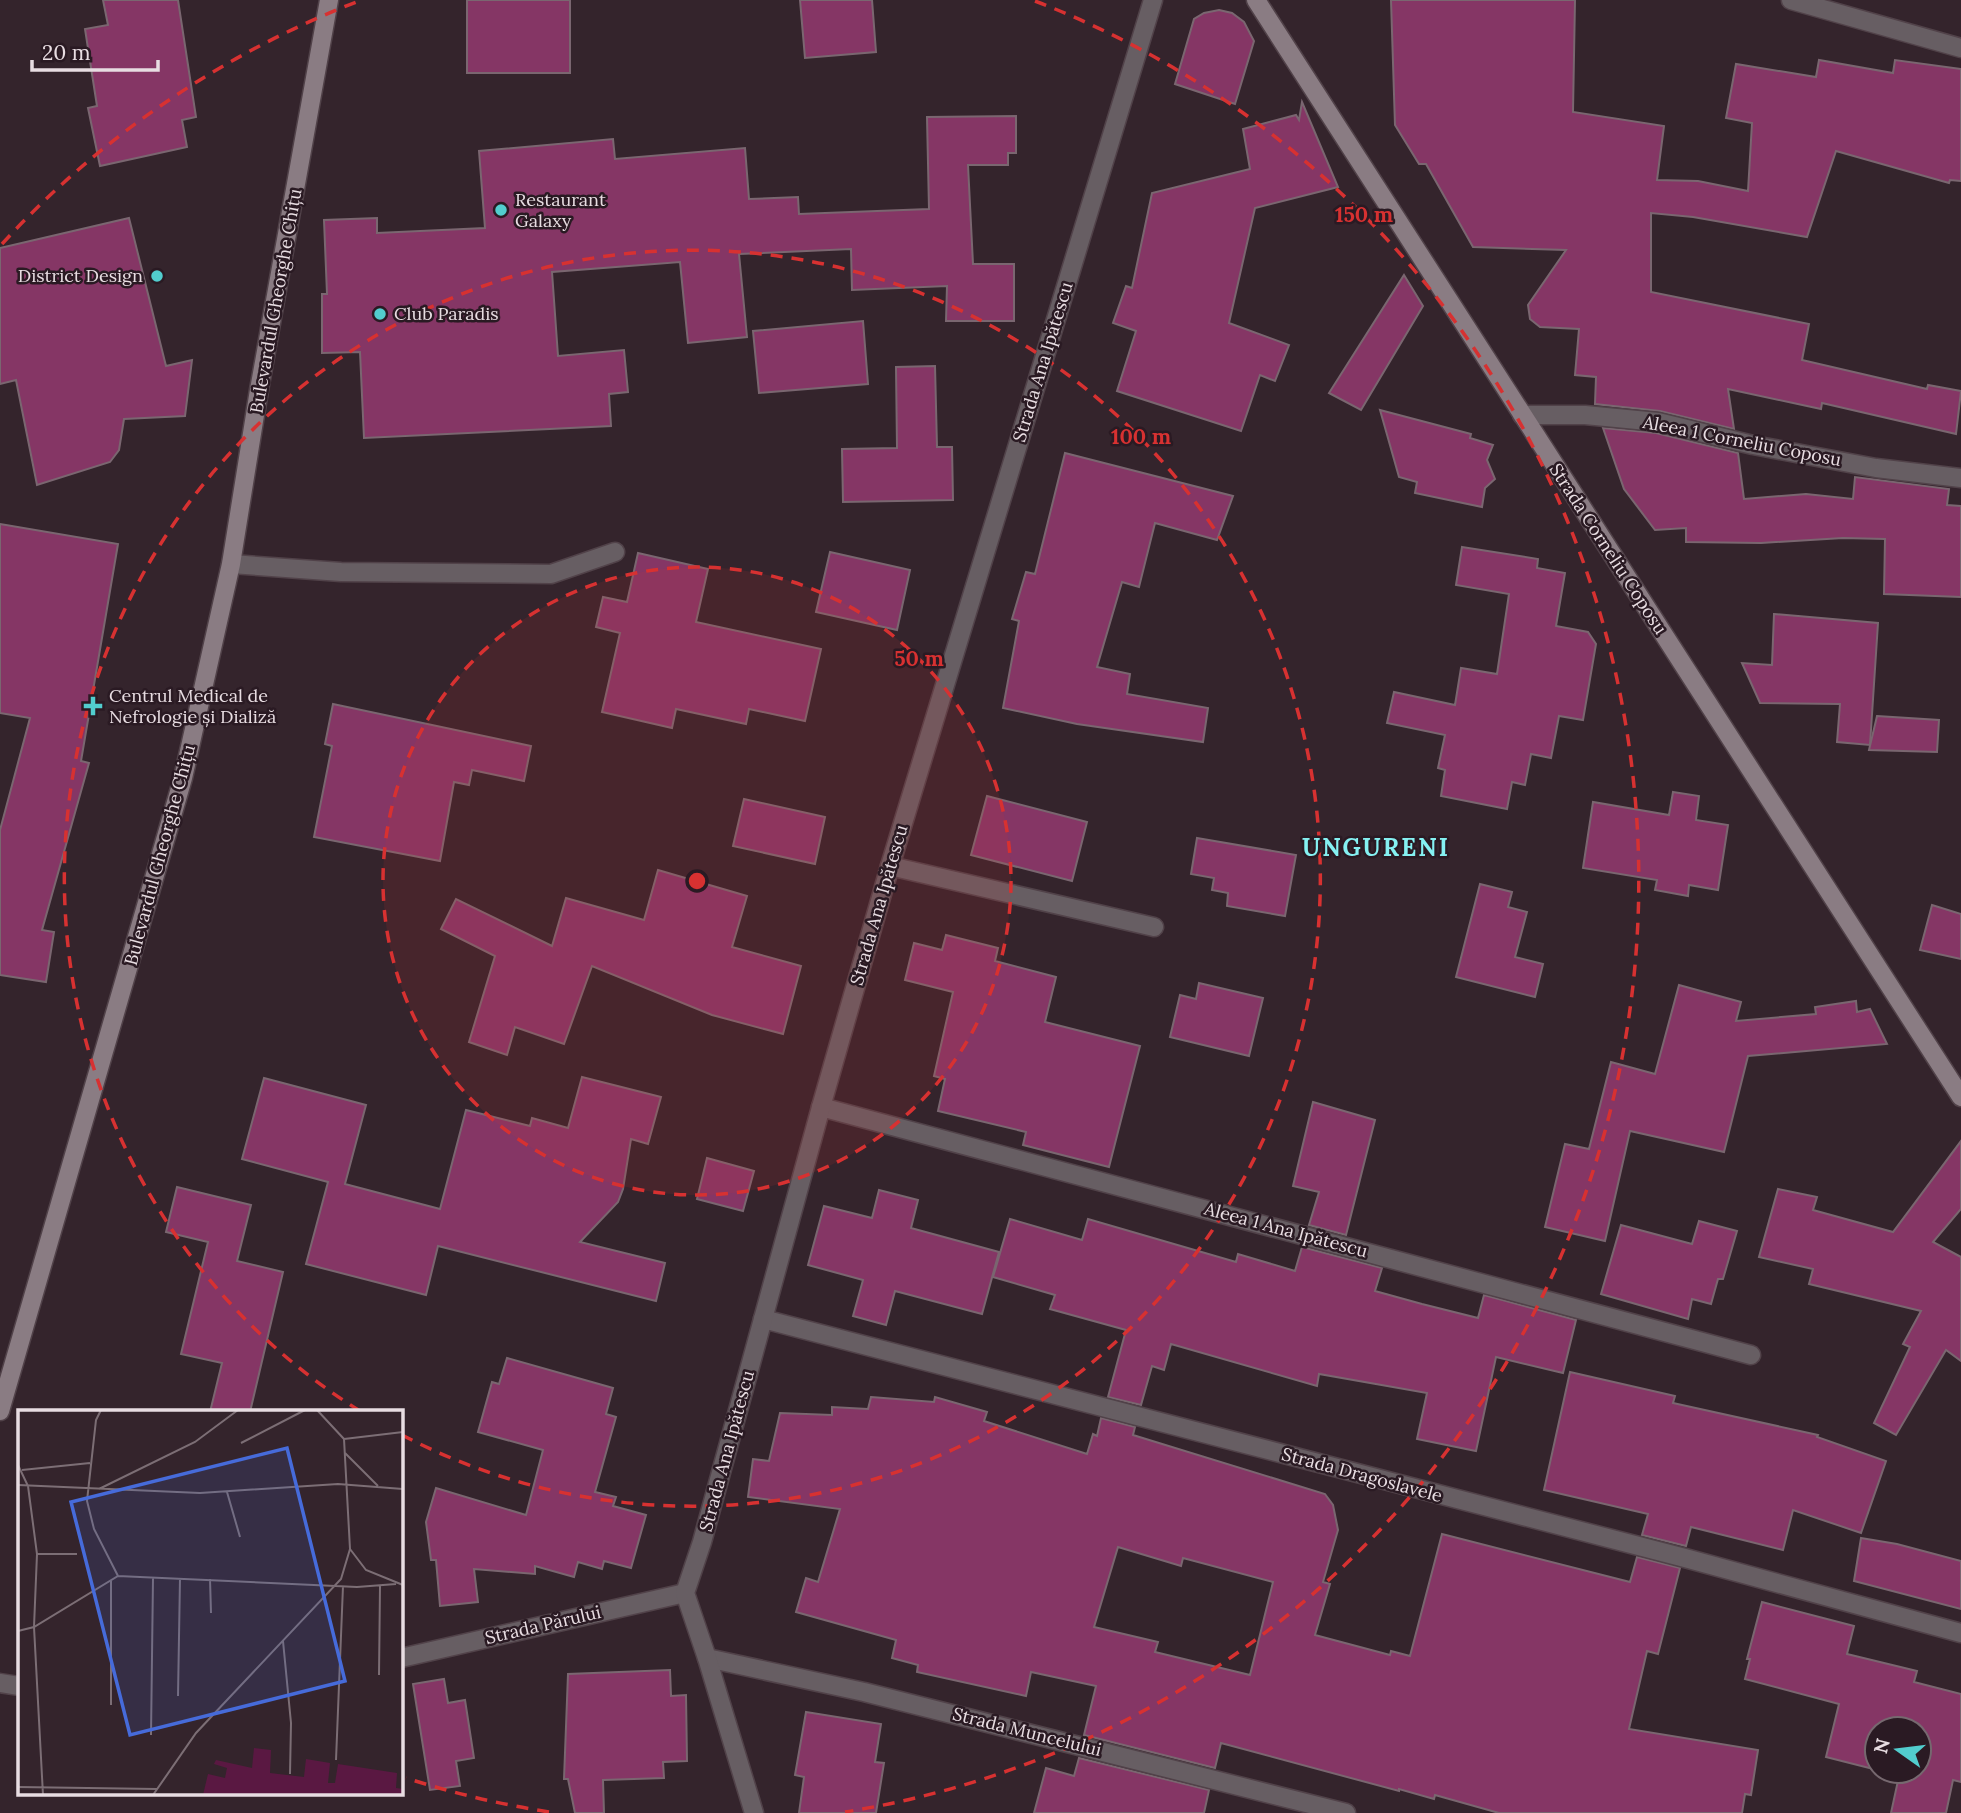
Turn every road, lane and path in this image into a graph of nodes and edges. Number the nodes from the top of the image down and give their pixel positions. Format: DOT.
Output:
graph roads {
  1 [pos="329,0"];
  2 [pos="1153,0"];
  3 [pos="1256,0"];
  4 [pos="1791,0"];
  5 [pos="1961,48"];
  6 [pos="1522,415"];
  7 [pos="1961,478"];
  8 [pos="615,552"];
  9 [pos="232,564"];
  10 [pos="890,866"];
  11 [pos="1154,927"];
  12 [pos="1961,1097"];
  13 [pos="821,1107"];
  14 [pos="763,1319"];
  15 [pos="1751,1355"];
  16 [pos="0,1411"];
  17 [pos="685,1593"];
  18 [pos="1961,1633"];
  19 [pos="402,1658"];
  20 [pos="707,1658"];
  21 [pos="0,1683"];
  22 [pos="18,1686"];
  23 [pos="754,1813"];
  24 [pos="1346,1813"];
  1 -- 9 [label="main road, Bulevardul Gheorghe Chițu"];
  2 -- 10 [label="street, Strada Ana Ipătescu"];
  3 -- 6 [label="main road, Strada Corneliu Coposu"];
  4 -- 5 [label="street"];
  6 -- 7 [label="street, Aleea 1 Corneliu Coposu"];
  6 -- 12 [label="main road, Strada Corneliu Coposu"];
  8 -- 9 [label="street"];
  9 -- 16 [label="main road, Bulevardul Gheorghe Chițu"];
  10 -- 11 [label="street"];
  10 -- 13 [label="street, Strada Ana Ipătescu"];
  13 -- 14 [label="street, Strada Ana Ipătescu"];
  13 -- 15 [label="street, Aleea 1 Ana Ipătescu"];
  14 -- 17 [label="street, Strada Ana Ipătescu"];
  14 -- 18 [label="street, Strada Dragoslavele"];
  17 -- 19 [label="street, Strada Părului"];
  17 -- 20 [label="street"];
  20 -- 23 [label="street"];
  20 -- 24 [label="street, Strada Muncelului"];
  21 -- 22 [label="street"];
}
